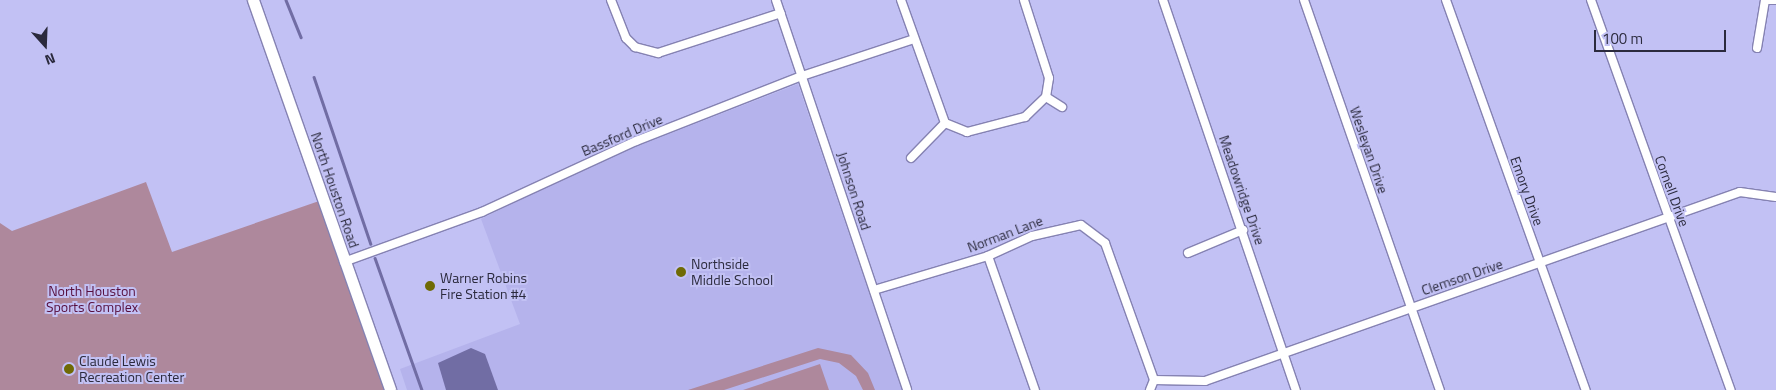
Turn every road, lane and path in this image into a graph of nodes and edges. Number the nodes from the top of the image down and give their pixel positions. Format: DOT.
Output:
graph roads {
  1 [pos="253,0"];
  2 [pos="611,0"];
  3 [pos="776,0"];
  4 [pos="901,0"];
  5 [pos="1024,0"];
  6 [pos="1163,0"];
  7 [pos="1304,0"];
  8 [pos="1446,0"];
  9 [pos="1591,0"];
  10 [pos="1765,0"];
  11 [pos="1776,0"];
  12 [pos="781,13"];
  13 [pos="914,40"];
  14 [pos="1757,48"];
  15 [pos="802,76"];
  16 [pos="1046,97"];
  17 [pos="1062,107"];
  18 [pos="945,123"];
  19 [pos="911,158"];
  20 [pos="1776,197"];
  21 [pos="1668,216"];
  22 [pos="1243,230"];
  23 [pos="1188,253"];
  24 [pos="988,256"];
  25 [pos="344,262"];
  26 [pos="1540,263"];
  27 [pos="874,290"];
  28 [pos="1410,308"];
  29 [pos="1286,352"];
  30 [pos="1154,380"];
  31 [pos="390,390"];
  32 [pos="907,390"];
  33 [pos="1035,390"];
  34 [pos="1150,390"];
  35 [pos="1296,390"];
  36 [pos="1440,390"];
  37 [pos="1586,390"];
  38 [pos="1731,390"];
  1 -- 25 [label="street, North Houston Road"];
  2 -- 12 [label="street"];
  3 -- 12 [label="street, Johnson Road"];
  4 -- 13 [label="street"];
  5 -- 16 [label="street"];
  6 -- 22 [label="street, Meadowridge Drive"];
  7 -- 28 [label="street, Wesleyan Drive"];
  8 -- 26 [label="street, Emory Drive"];
  9 -- 21 [label="street, Cornell Drive"];
  10 -- 11 [label="street"];
  10 -- 14 [label="street"];
  12 -- 15 [label="street, Johnson Road"];
  13 -- 15 [label="street, Bassford Drive"];
  13 -- 18 [label="street"];
  15 -- 25 [label="street, Bassford Drive"];
  15 -- 27 [label="street, Johnson Road"];
  16 -- 17 [label="street"];
  16 -- 18 [label="street"];
  18 -- 19 [label="street"];
  20 -- 21 [label="street, Clemson Drive"];
  21 -- 26 [label="street, Clemson Drive"];
  21 -- 38 [label="street, Cornell Drive"];
  22 -- 23 [label="street"];
  22 -- 29 [label="street, Meadowridge Drive"];
  24 -- 27 [label="street, Norman Lane"];
  24 -- 30 [label="street, Norman Lane"];
  24 -- 33 [label="street"];
  25 -- 31 [label="street, North Houston Road"];
  26 -- 28 [label="street, Clemson Drive"];
  26 -- 37 [label="street, Emory Drive"];
  27 -- 32 [label="street, Johnson Road"];
  28 -- 29 [label="street, Clemson Drive"];
  28 -- 36 [label="street, Wesleyan Drive"];
  29 -- 30 [label="street, Clemson Drive"];
  29 -- 35 [label="street, Meadowridge Drive"];
  30 -- 34 [label="street"];
}
